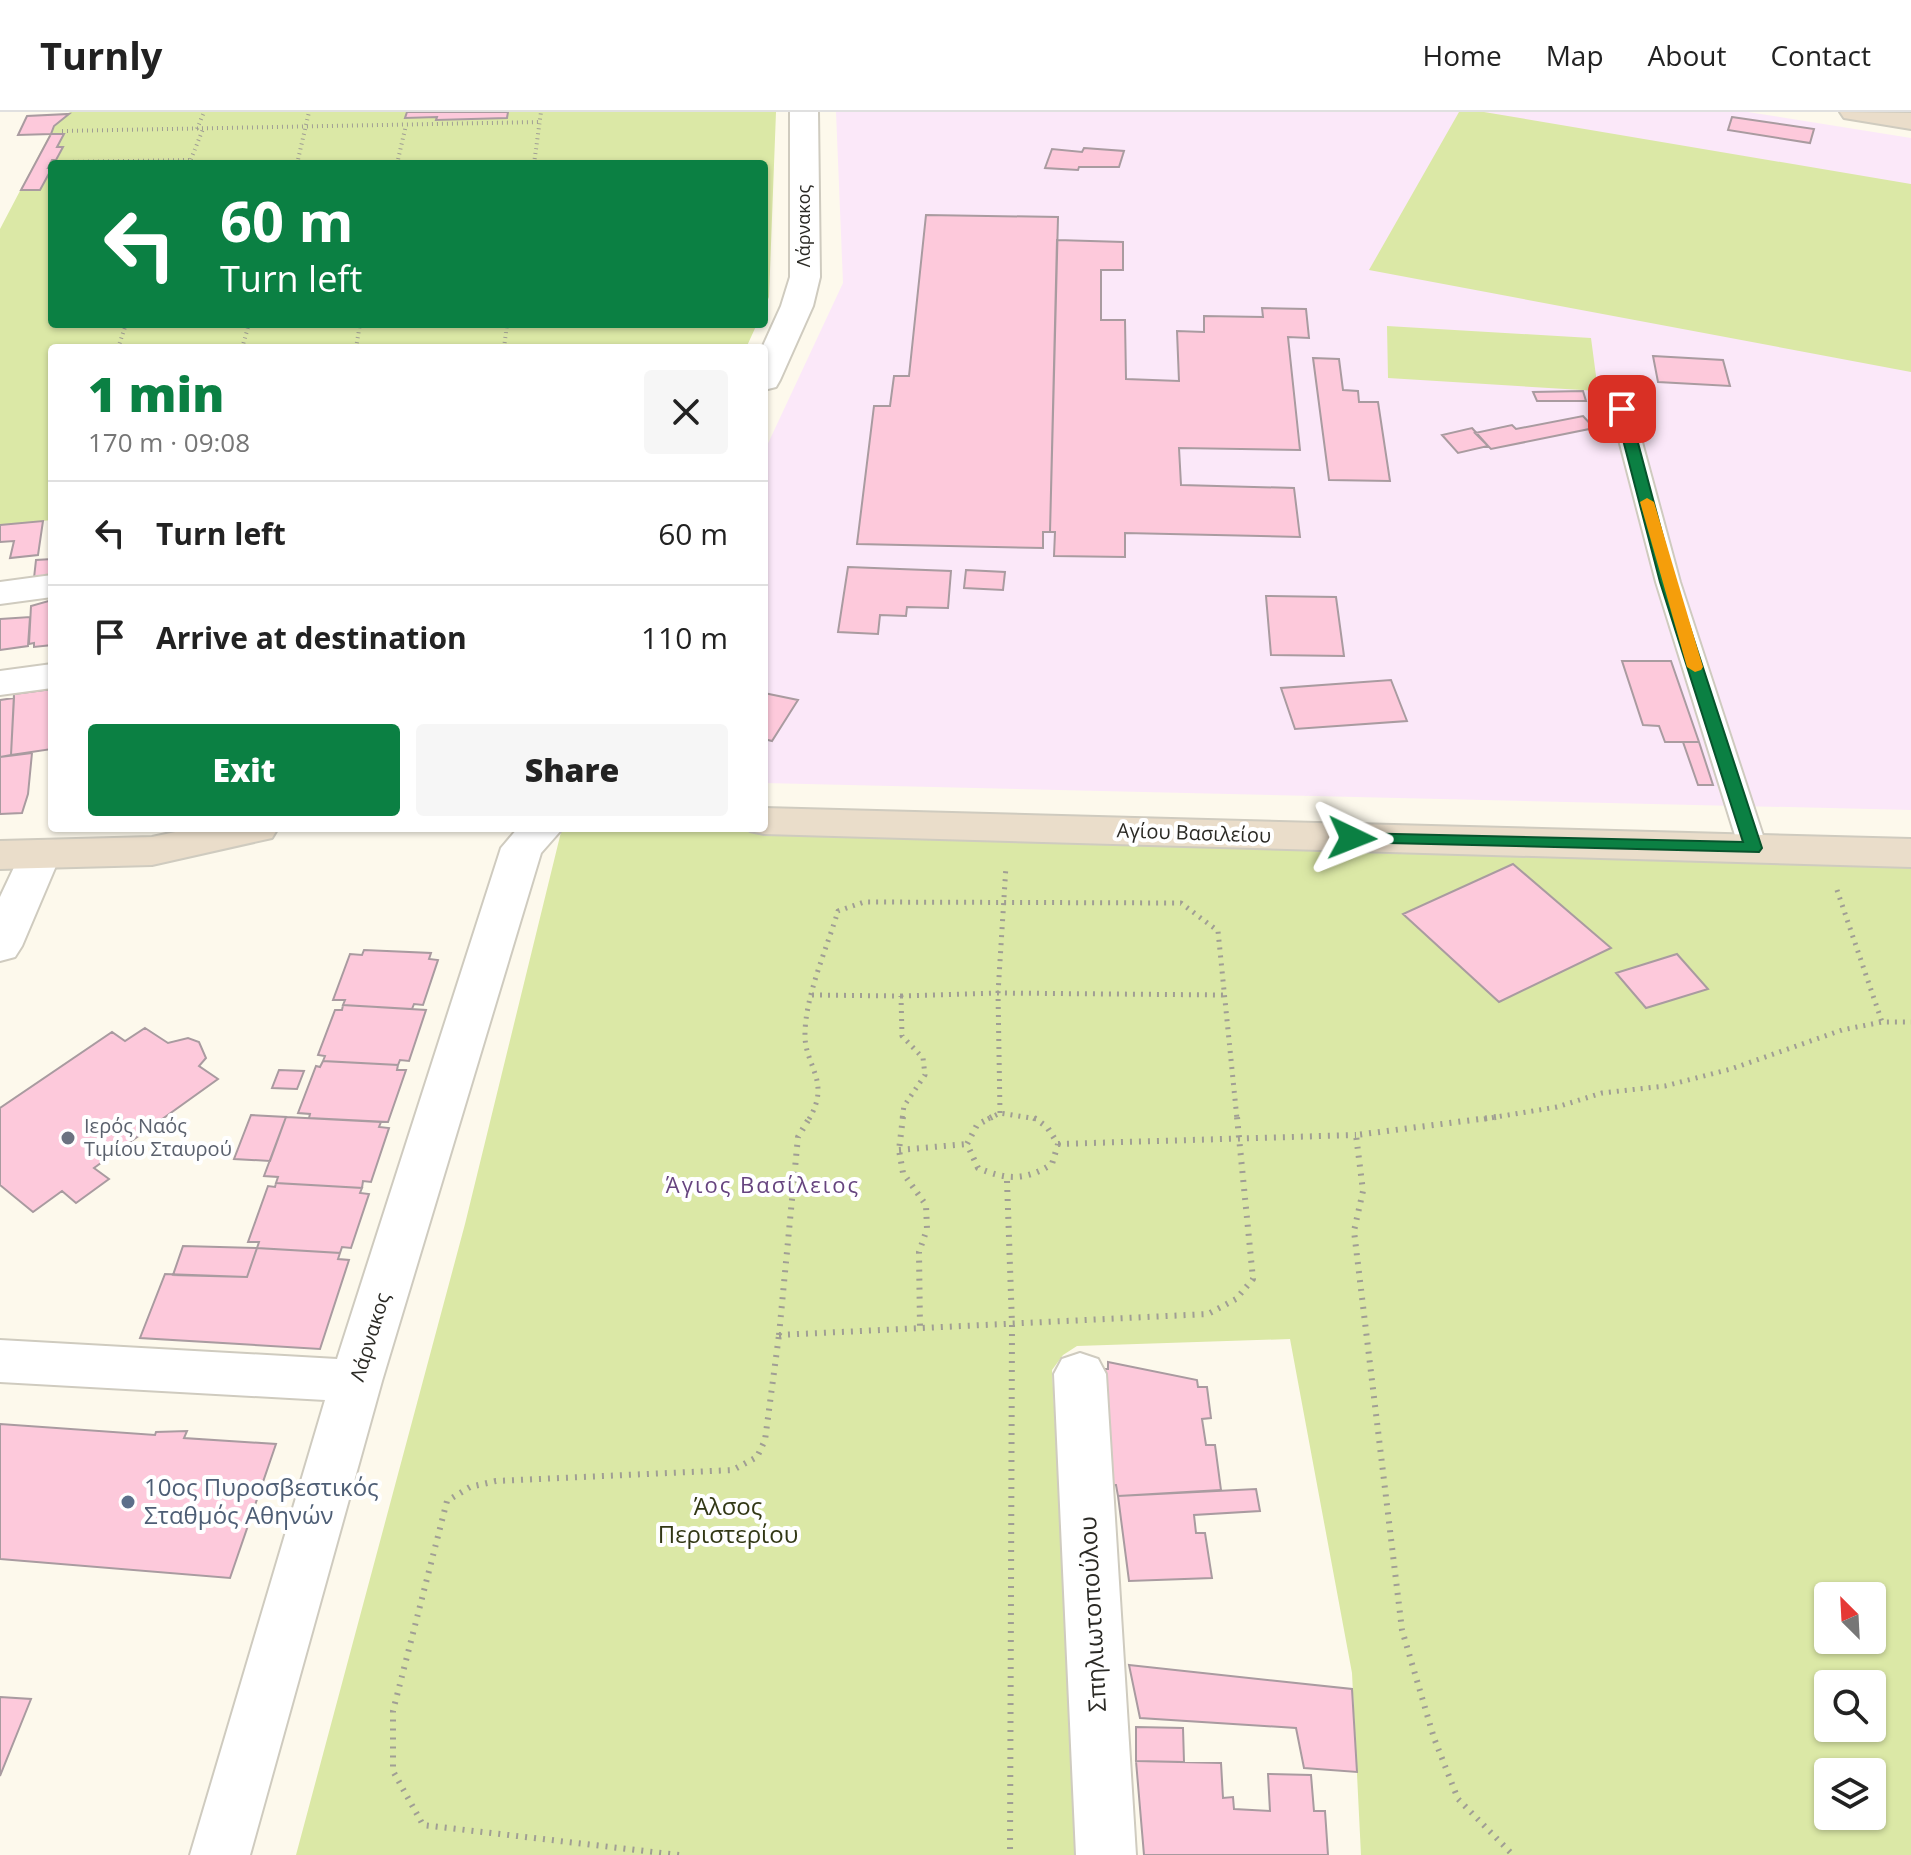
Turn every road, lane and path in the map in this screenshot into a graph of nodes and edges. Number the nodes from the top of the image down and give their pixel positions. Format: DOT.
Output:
graph roads {
  1 [pos="204,112"];
  2 [pos="309,112"];
  3 [pos="541,112"];
  4 [pos="804,112"];
  5 [pos="1854,112"];
  6 [pos="1911,121"];
  7 [pos="541,122"];
  8 [pos="406,125"];
  9 [pos="306,127"];
  10 [pos="200,129"];
  11 [pos="62,131"];
  12 [pos="190,160"];
  13 [pos="298,160"];
  14 [pos="398,160"];
  15 [pos="535,160"];
  16 [pos="768,371"];
  17 [pos="1622,409"];
  18 [pos="48,587"];
  19 [pos="0,593"];
  20 [pos="48,677"];
  21 [pos="0,683"];
  22 [pos="768,821"];
  23 [pos="239,832"];
  24 [pos="538,832"];
  25 [pos="1753,848"];
  26 [pos="1823,850"];
  27 [pos="1911,853"];
  28 [pos="20,855"];
  29 [pos="1003,902"];
  30 [pos="0,946"];
  31 [pos="998,993"];
  32 [pos="812,995"];
  33 [pos="1224,995"];
  34 [pos="901,996"];
  35 [pos="1882,1022"];
  36 [pos="1911,1022"];
  37 [pos="1000,1113"];
  38 [pos="1356,1135"];
  39 [pos="1240,1139"];
  40 [pos="967,1144"];
  41 [pos="1058,1144"];
  42 [pos="899,1150"];
  43 [pos="1007,1181"];
  44 [pos="1012,1324"];
  45 [pos="920,1328"];
  46 [pos="779,1335"];
  47 [pos="0,1361"];
  48 [pos="1080,1374"];
  49 [pos="356,1381"];
  50 [pos="220,1855"];
  51 [pos="679,1855"];
  52 [pos="1010,1855"];
  53 [pos="1106,1855"];
  54 [pos="1513,1855"];
  1 -- 10 [label="path"];
  2 -- 9 [label="path"];
  3 -- 7 [label="path"];
  4 -- 16 [label="street, Λάρνακος"];
  5 -- 6 [label="street"];
  7 -- 8 [label="path"];
  7 -- 15 [label="path"];
  8 -- 9 [label="path"];
  8 -- 14 [label="path"];
  9 -- 10 [label="path"];
  9 -- 13 [label="path"];
  10 -- 11 [label="path"];
  10 -- 12 [label="path"];
  17 -- 25 [label="lane"];
  18 -- 19 [label="street"];
  20 -- 21 [label="street"];
  22 -- 25 [label="street, Αγίου Βασιλείου"];
  23 -- 28 [label="street"];
  24 -- 49 [label="street, Λάρνακος"];
  25 -- 26 [label="street, Αγίου Βασιλείου"];
  26 -- 27 [label="street, Αγίου Βασιλείου"];
  26 -- 35 [label="path"];
  28 -- 30 [label="street"];
  29 -- 31 [label="path"];
  29 -- 32 [label="path"];
  29 -- 33 [label="path"];
  31 -- 33 [label="path"];
  31 -- 34 [label="path"];
  31 -- 37 [label="path"];
  32 -- 34 [label="path"];
  32 -- 46 [label="path"];
  33 -- 39 [label="path"];
  34 -- 42 [label="path"];
  35 -- 36 [label="path"];
  35 -- 38 [label="path"];
  37 -- 40 [label="path"];
  37 -- 41 [label="path"];
  38 -- 39 [label="path"];
  38 -- 54 [label="path"];
  39 -- 41 [label="path"];
  39 -- 44 [label="path"];
  40 -- 42 [label="path"];
  40 -- 43 [label="path"];
  41 -- 43 [label="path"];
  42 -- 45 [label="path"];
  43 -- 44 [label="path"];
  44 -- 45 [label="path"];
  44 -- 52 [label="path"];
  45 -- 46 [label="path"];
  46 -- 51 [label="path"];
  47 -- 49 [label="street"];
  48 -- 53 [label="street, Σπηλιωτοπούλου"];
  49 -- 50 [label="street, Λάρνακος"];
}
